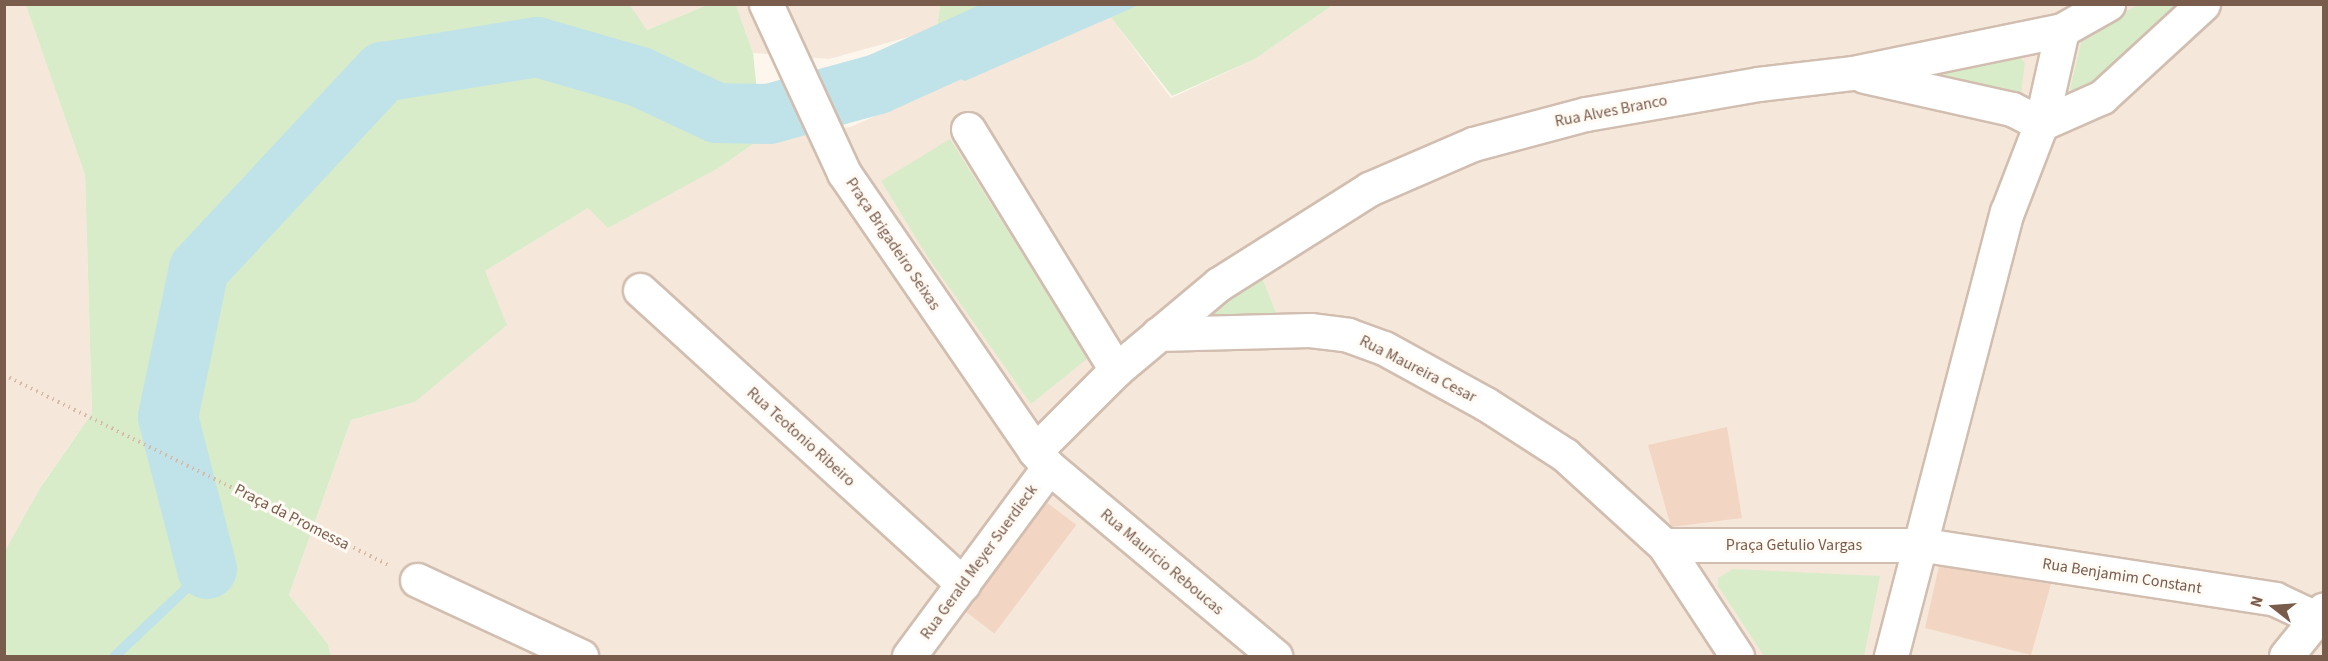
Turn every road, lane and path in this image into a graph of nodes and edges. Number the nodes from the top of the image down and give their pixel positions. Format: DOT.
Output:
graph roads {
  1 [pos="766,4"];
  2 [pos="2108,4"];
  3 [pos="2203,4"];
  4 [pos="2062,30"];
  5 [pos="1853,74"];
  6 [pos="2041,124"];
  7 [pos="968,129"];
  8 [pos="640,290"];
  9 [pos="1158,334"];
  10 [pos="1116,370"];
  11 [pos="4,375"];
  12 [pos="1042,459"];
  13 [pos="1664,544"];
  14 [pos="1924,545"];
  15 [pos="417,580"];
  16 [pos="963,584"];
  17 [pos="2322,616"];
  18 [pos="581,657"];
  19 [pos="909,657"];
  20 [pos="1275,657"];
  21 [pos="1737,657"];
  22 [pos="1891,657"];
  23 [pos="2286,657"];
  1 -- 12 [label="street, Praça Brigadeiro Seixas"];
  2 -- 4 [label="street, Rua Alves Branco"];
  3 -- 6 [label="street"];
  4 -- 5 [label="street, Rua Alves Branco"];
  4 -- 6 [label="street"];
  5 -- 6 [label="street"];
  5 -- 9 [label="street, Rua Alves Branco"];
  6 -- 14 [label="street"];
  7 -- 10 [label="street"];
  8 -- 16 [label="street, Rua Teotonio Ribeiro"];
  9 -- 10 [label="street"];
  9 -- 13 [label="street, Rua Maureira Cesar"];
  10 -- 12 [label="street"];
  11 -- 15 [label="path, Praça da Promessa"];
  12 -- 16 [label="street, Rua Gerald Meyer Suerdieck"];
  12 -- 20 [label="street, Rua Mauricio Reboucas"];
  13 -- 14 [label="street, Praça Getulio Vargas"];
  13 -- 21 [label="street, Rua Maureira Cesar"];
  14 -- 17 [label="street, Rua Benjamim Constant"];
  14 -- 22 [label="street"];
  15 -- 18 [label="street"];
  16 -- 19 [label="street, Rua Gerald Meyer Suerdieck"];
  17 -- 23 [label="street"];
}
